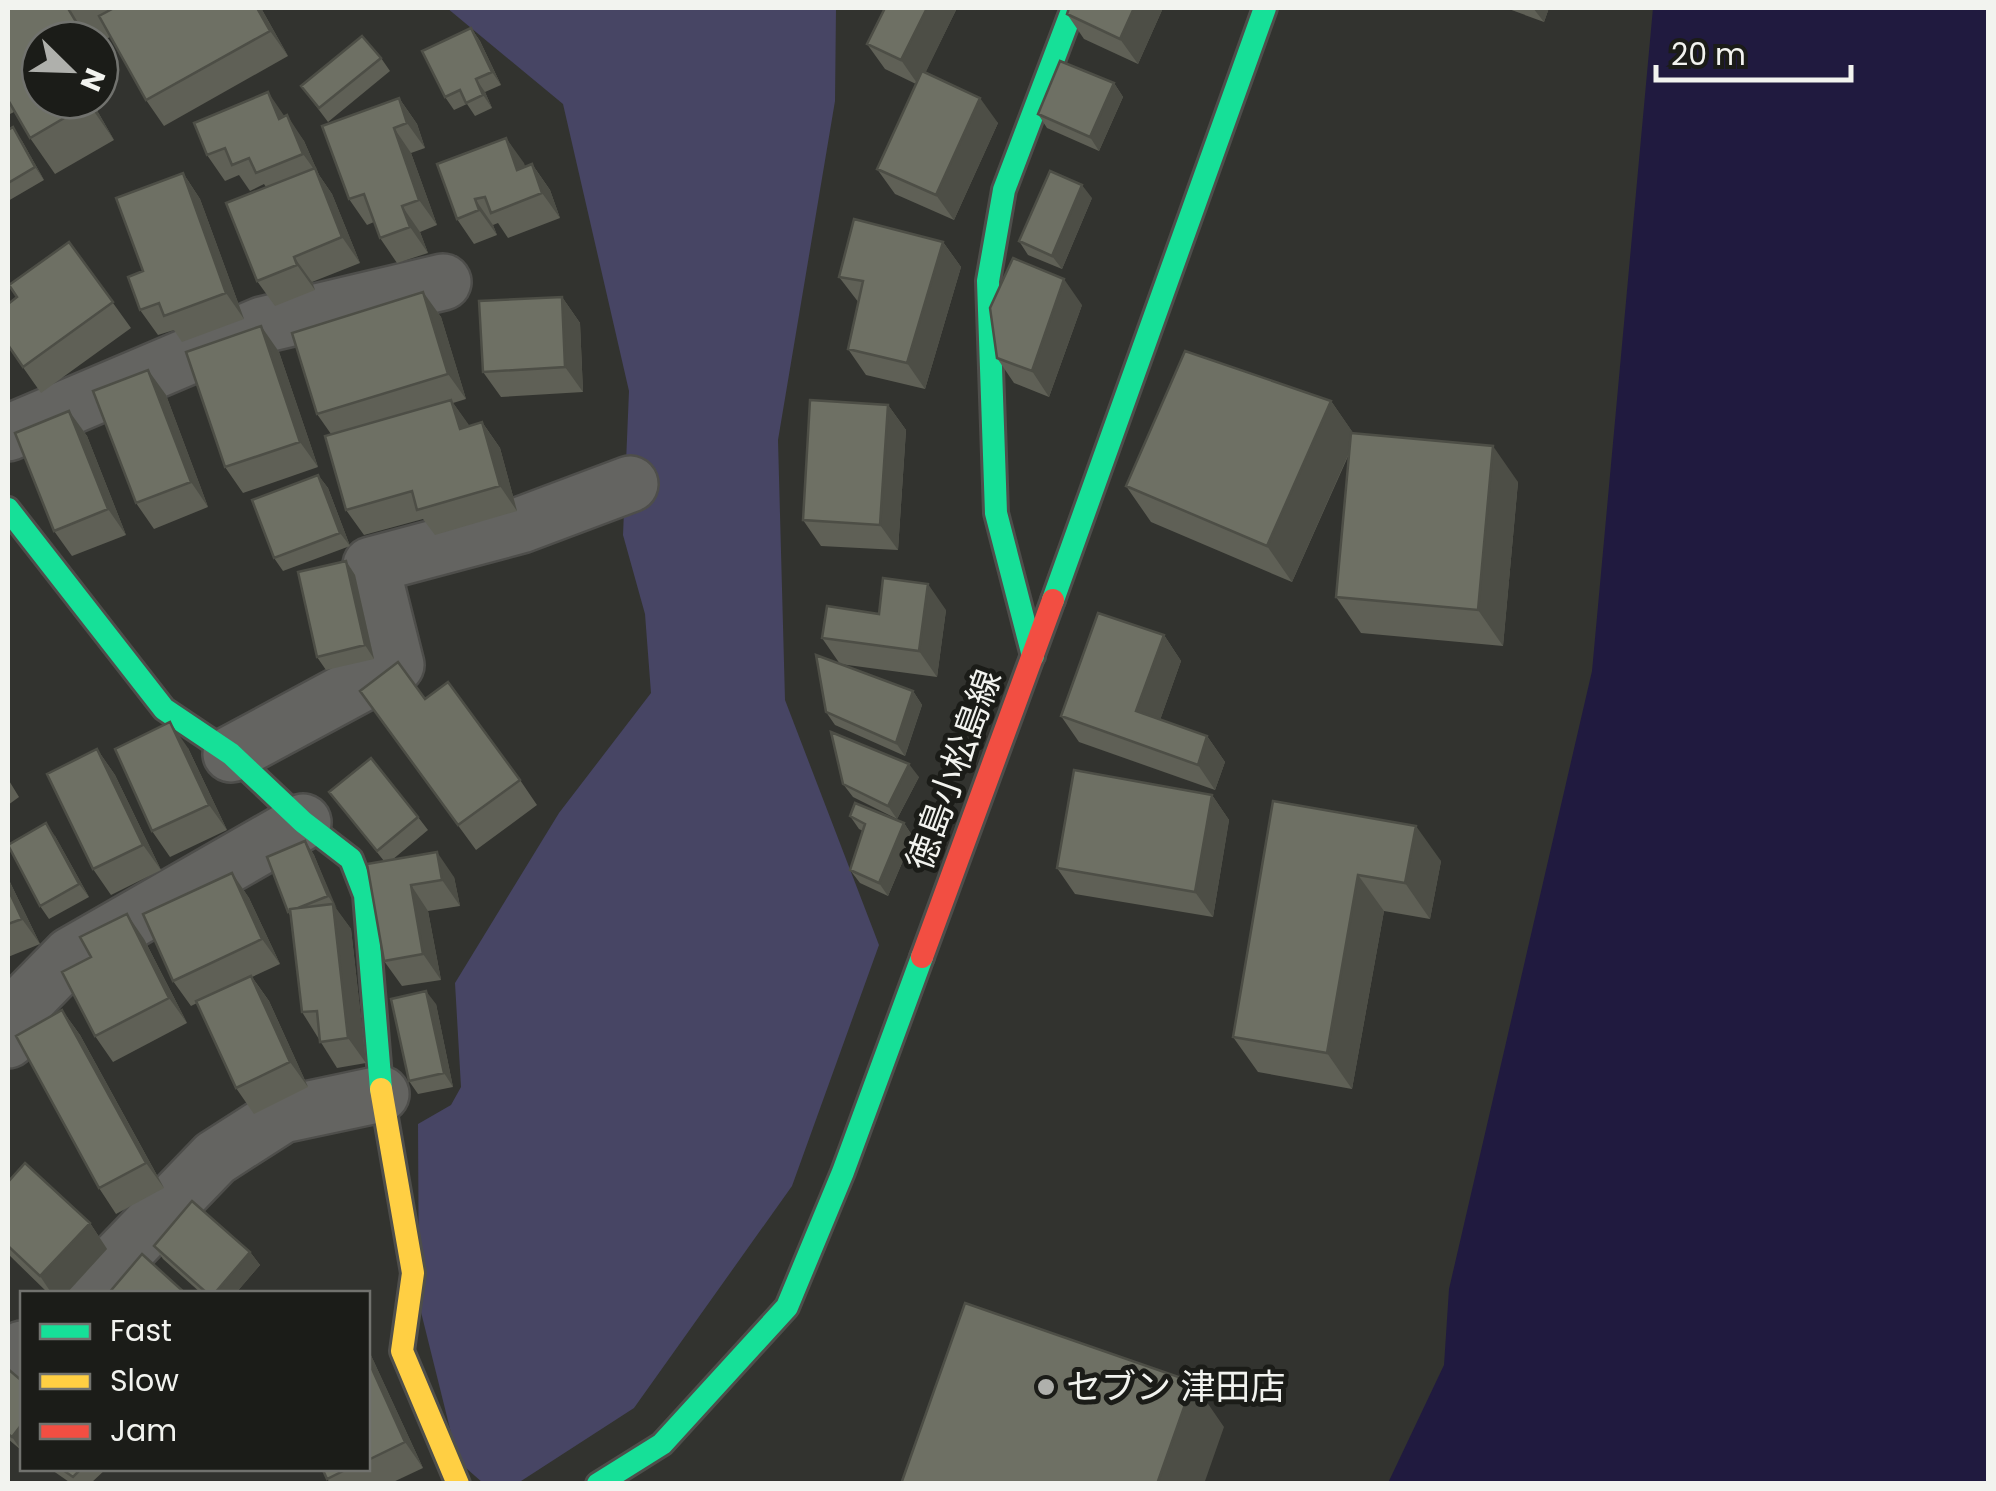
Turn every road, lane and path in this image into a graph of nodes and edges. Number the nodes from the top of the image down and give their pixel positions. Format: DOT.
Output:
graph roads {
  1 [pos="1073,8"];
  2 [pos="1265,8"];
  3 [pos="443,282"];
  4 [pos="8,433"];
  5 [pos="630,484"];
  6 [pos="8,509"];
  7 [pos="1033,656"];
  8 [pos="231,754"];
  9 [pos="302,822"];
  10 [pos="8,1040"];
  11 [pos="381,1094"];
  12 [pos="87,1291"];
  13 [pos="458,1484"];
  14 [pos="598,1484"];
  1 -- 7 [label="street"];
  2 -- 7 [label="street, 徳島小松島線"];
  3 -- 4 [label="street"];
  5 -- 8 [label="street"];
  6 -- 8 [label="street"];
  7 -- 14 [label="street, 徳島小松島線"];
  8 -- 9 [label="street"];
  9 -- 10 [label="street"];
  9 -- 11 [label="street"];
  11 -- 12 [label="street"];
  11 -- 13 [label="street"];
}
